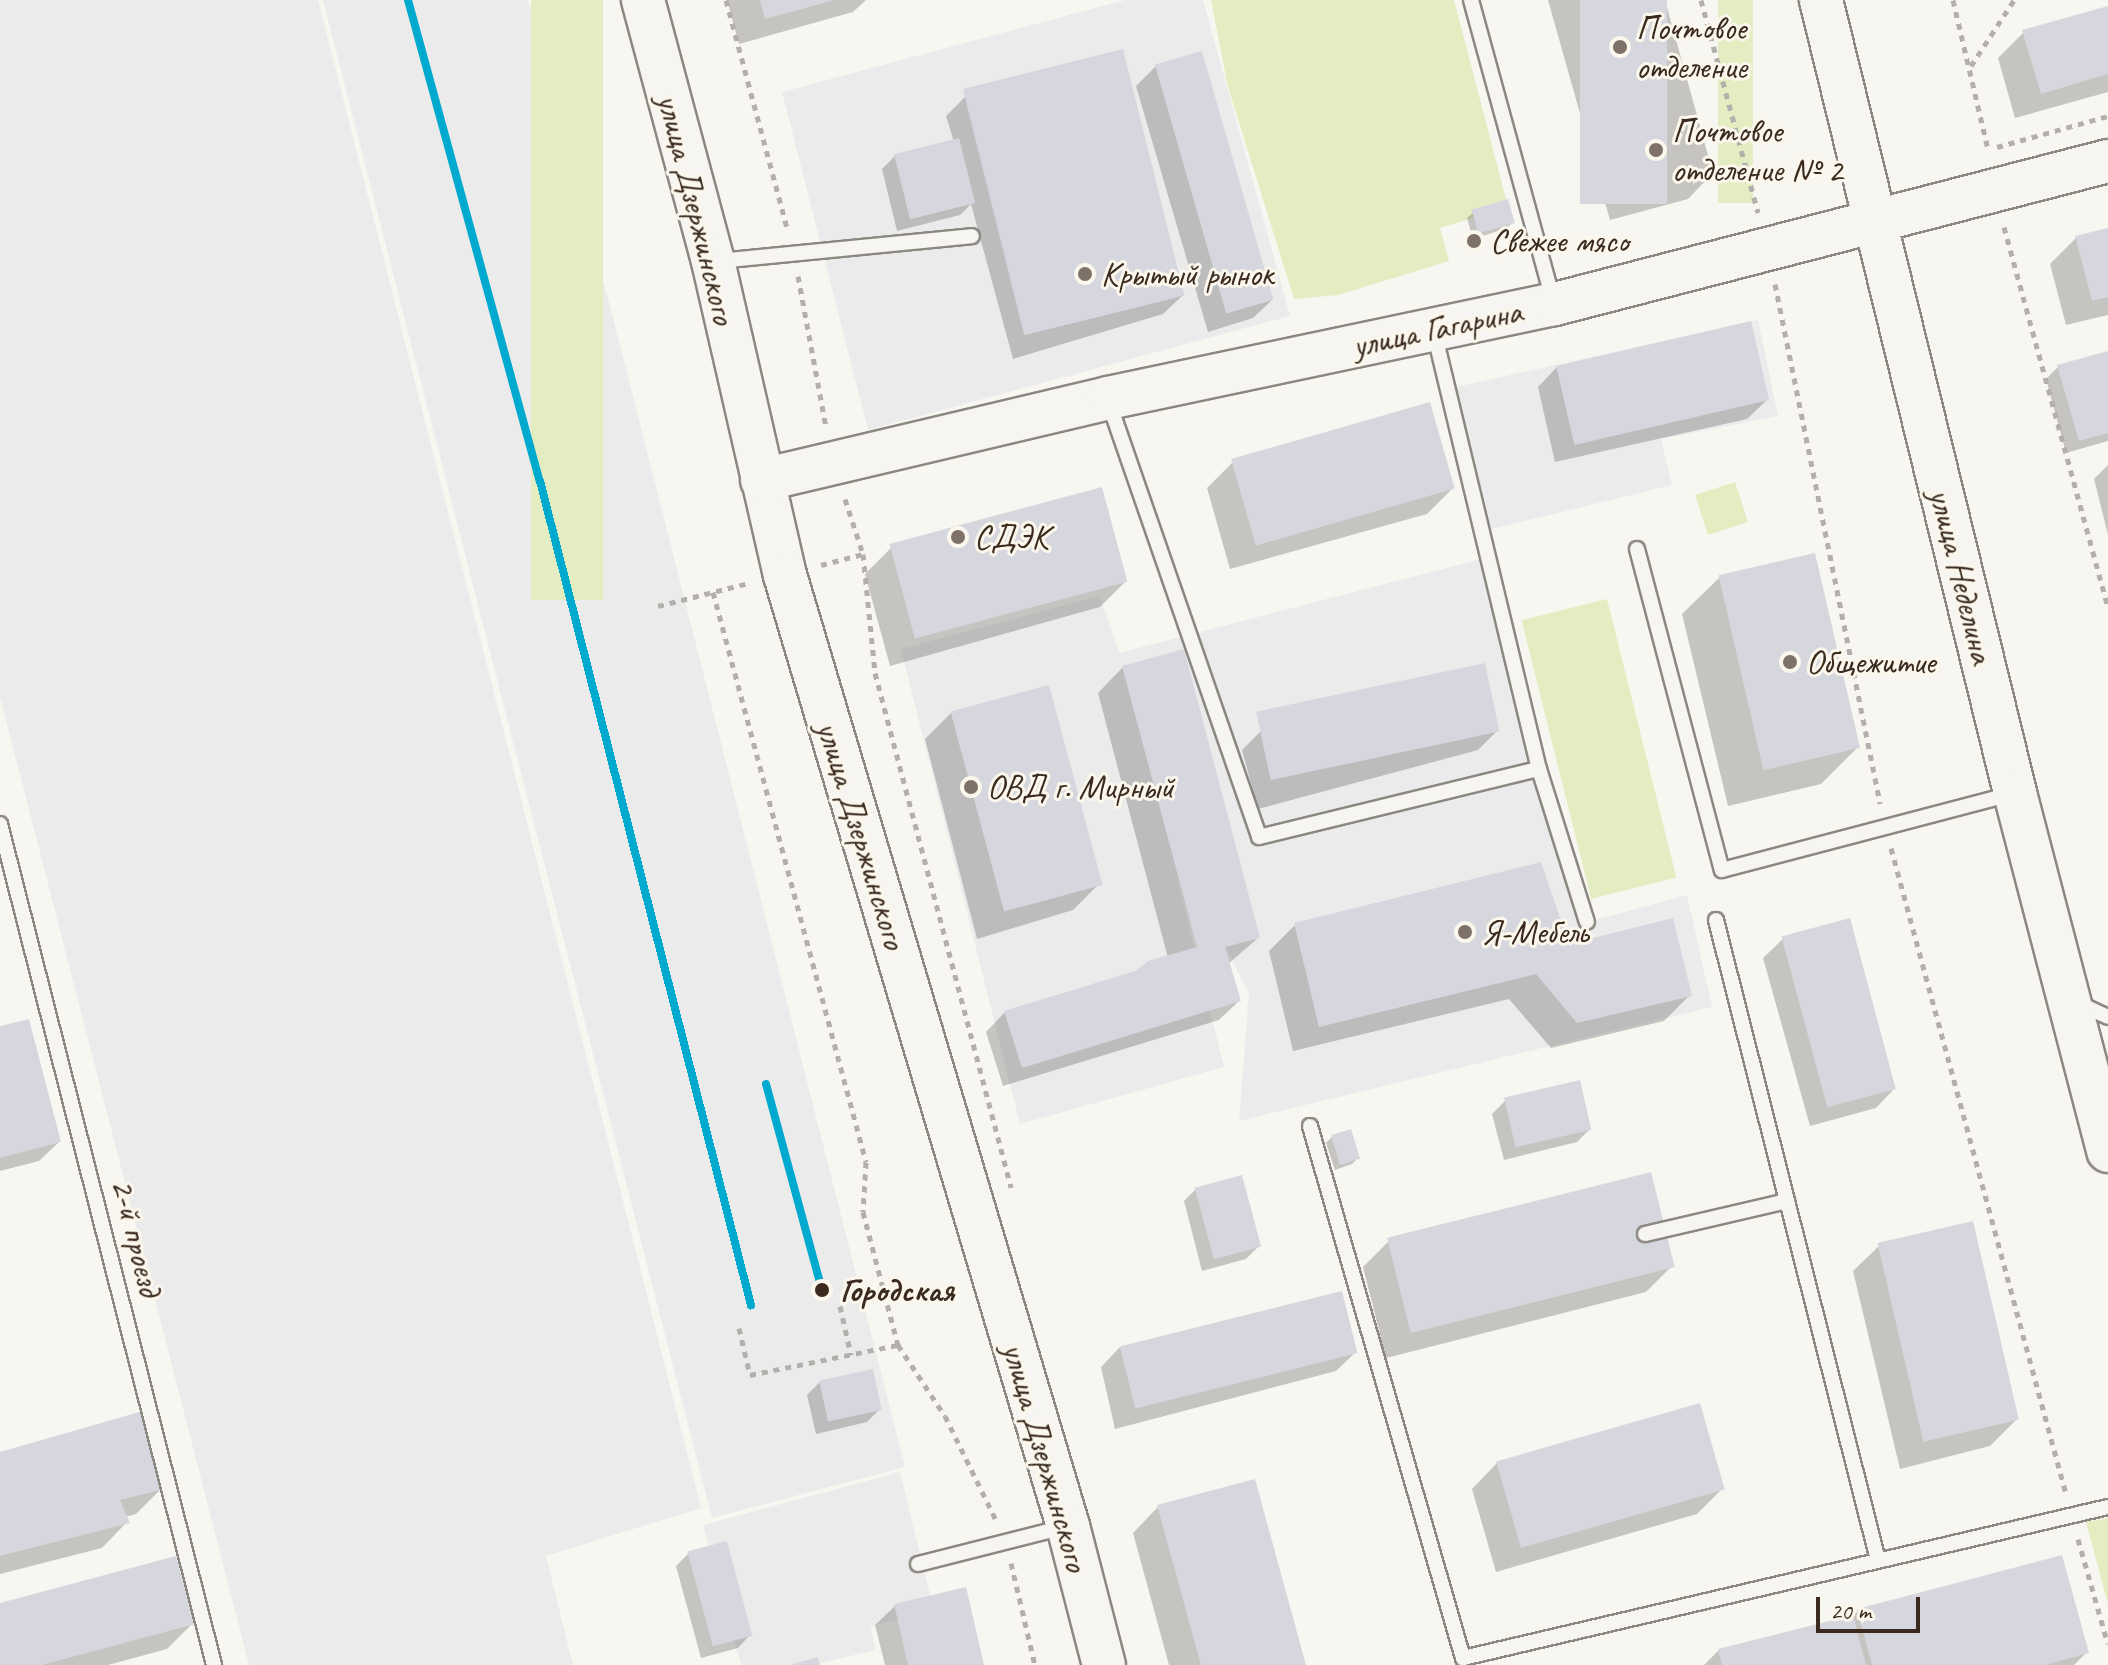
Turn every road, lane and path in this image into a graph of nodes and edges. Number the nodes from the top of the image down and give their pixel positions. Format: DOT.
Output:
graph roads {
  1 [pos="643,0"];
  2 [pos="726,0"];
  3 [pos="1471,0"];
  4 [pos="1821,0"];
  5 [pos="1953,0"];
  6 [pos="2014,0"];
  7 [pos="1970,67"];
  8 [pos="1988,149"];
  9 [pos="2108,161"];
  10 [pos="1877,221"];
  11 [pos="2003,222"];
  12 [pos="972,236"];
  13 [pos="794,252"];
  14 [pos="713,261"];
  15 [pos="1555,304"];
  16 [pos="1433,328"];
  17 [pos="1108,398"];
  18 [pos="833,463"];
  19 [pos="762,480"];
  20 [pos="1637,549"];
  21 [pos="713,592"];
  22 [pos="681,601"];
  23 [pos="658,606"];
  24 [pos="2108,607"];
  25 [pos="1539,769"];
  26 [pos="2015,793"];
  27 [pos="0,824"];
  28 [pos="1716,920"];
  29 [pos="1587,922"];
  30 [pos="2068,998"];
  31 [pos="2108,1017"];
  32 [pos="1310,1126"];
  33 [pos="2108,1151"];
  34 [pos="1012,1192"];
  35 [pos="1787,1201"];
  36 [pos="1645,1234"];
  37 [pos="840,1306"];
  38 [pos="739,1328"];
  39 [pos="898,1345"];
  40 [pos="851,1355"];
  41 [pos="2108,1507"];
  42 [pos="1068,1526"];
  43 [pos="1006,1542"];
  44 [pos="1878,1560"];
  45 [pos="918,1564"];
  46 [pos="214,1665"];
  47 [pos="1035,1665"];
  48 [pos="1104,1665"];
  1 -- 14 [label="street, улица Дзержинского"];
  2 -- 13 [label="path"];
  3 -- 15 [label="lane"];
  4 -- 10 [label="street, улица Неделина"];
  5 -- 7 [label="path"];
  6 -- 7 [label="path"];
  7 -- 8 [label="path"];
  9 -- 10 [label="street, улица Гагарина"];
  10 -- 15 [label="street, улица Гагарина"];
  10 -- 26 [label="street, улица Неделина"];
  11 -- 24 [label="path"];
  12 -- 13 [label="lane"];
  13 -- 14 [label="lane"];
  13 -- 18 [label="path"];
  14 -- 19 [label="street, улица Дзержинского"];
  15 -- 16 [label="street, улица Гагарина"];
  16 -- 17 [label="street, улица Гагарина"];
  16 -- 25 [label="lane"];
  17 -- 18 [label="street, улица Гагарина"];
  17 -- 25 [label="lane"];
  18 -- 19 [label="street, улица Гагарина"];
  18 -- 34 [label="path"];
  19 -- 42 [label="street, улица Дзержинского"];
  20 -- 26 [label="lane"];
  21 -- 39 [label="path"];
  22 -- 23 [label="path"];
  25 -- 29 [label="lane"];
  26 -- 30 [label="street, улица Неделина"];
  27 -- 46 [label="lane, 2-й проезд"];
  28 -- 35 [label="lane"];
  30 -- 31 [label="lane"];
  30 -- 33 [label="street, улица Неделина"];
  32 -- 44 [label="lane"];
  35 -- 36 [label="lane"];
  35 -- 44 [label="lane"];
  37 -- 40 [label="path"];
  38 -- 40 [label="path"];
  39 -- 40 [label="path"];
  39 -- 43 [label="path"];
  41 -- 44 [label="lane"];
  42 -- 43 [label="lane"];
  42 -- 48 [label="street, улица Дзержинского"];
  43 -- 45 [label="lane"];
  43 -- 47 [label="path"];
}
